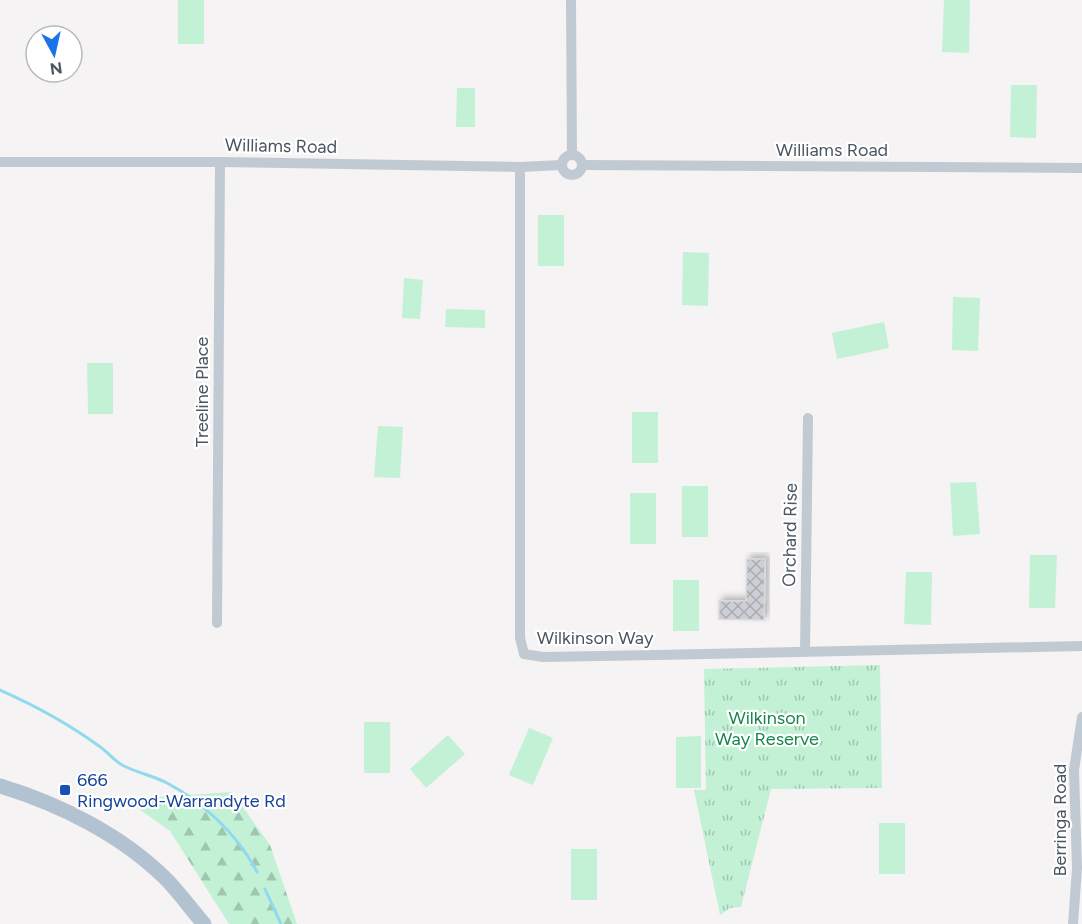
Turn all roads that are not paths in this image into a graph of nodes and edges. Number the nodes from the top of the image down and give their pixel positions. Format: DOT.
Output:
graph roads {
  1 [pos="571,0"];
  2 [pos="572,154"];
  3 [pos="0,162"];
  4 [pos="220,162"];
  5 [pos="561,165"];
  6 [pos="582,165"];
  7 [pos="520,167"];
  8 [pos="1082,168"];
  9 [pos="808,418"];
  10 [pos="217,623"];
  11 [pos="1082,646"];
  12 [pos="805,652"];
  13 [pos="1082,717"];
  14 [pos="1078,771"];
  15 [pos="0,786"];
  16 [pos="204,924"];
  17 [pos="1073,924"];
  1 -- 2 [label="street"];
  2 -- 5 [label="street"];
  2 -- 6 [label="street"];
  3 -- 4 [label="street, Williams Road"];
  4 -- 7 [label="street, Williams Road"];
  4 -- 10 [label="street, Treeline Place"];
  5 -- 6 [label="street"];
  5 -- 7 [label="street, Williams Road"];
  6 -- 8 [label="street, Williams Road"];
  7 -- 12 [label="street, Wilkinson Way"];
  9 -- 12 [label="street, Orchard Rise"];
  11 -- 12 [label="street, Wilkinson Way"];
  13 -- 14 [label="street, Berringa Road"];
  14 -- 17 [label="street, Berringa Road"];
  15 -- 16 [label="main road"];
}
